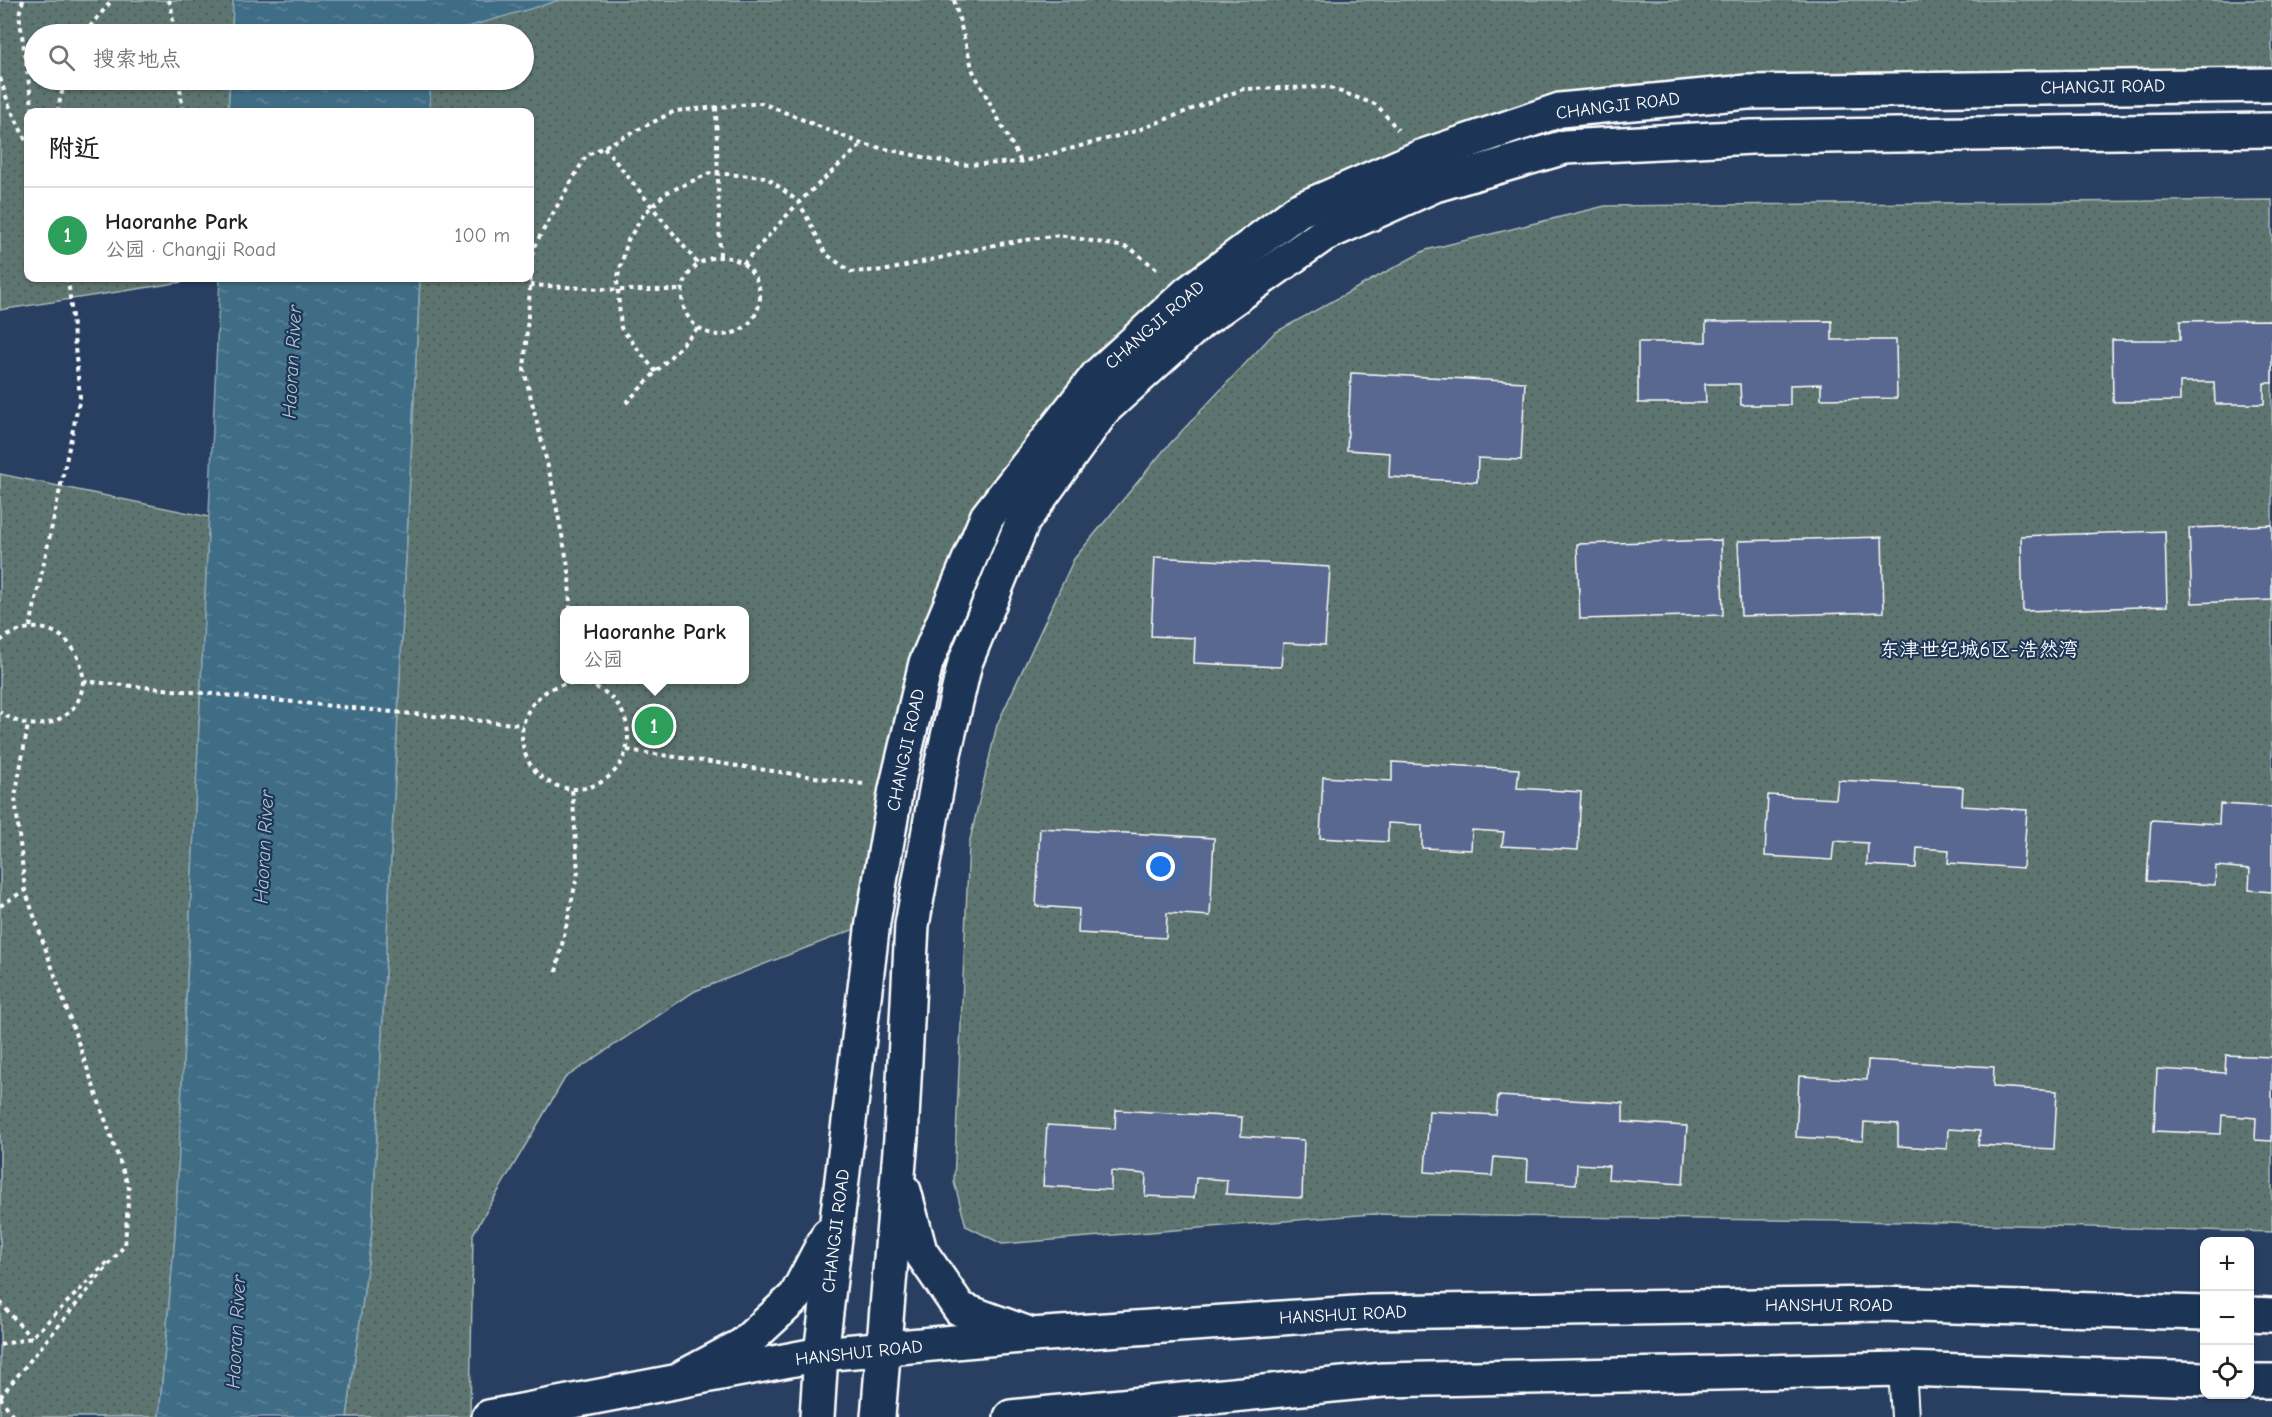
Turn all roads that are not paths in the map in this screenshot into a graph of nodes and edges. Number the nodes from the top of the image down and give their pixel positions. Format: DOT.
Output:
graph roads {
  1 [pos="2272,85"];
  2 [pos="2272,130"];
  3 [pos="898,1167"];
  4 [pos="838,1218"];
  5 [pos="2200,1313"];
  6 [pos="2254,1314"];
  7 [pos="2272,1315"];
  8 [pos="1032,1335"];
  9 [pos="883,1349"];
  10 [pos="821,1354"];
  11 [pos="1902,1369"];
  12 [pos="2200,1379"];
  13 [pos="2254,1381"];
  14 [pos="2272,1381"];
  15 [pos="673,1382"];
  16 [pos="1022,1416"];
  17 [pos="489,1417"];
  18 [pos="818,1417"];
  19 [pos="878,1417"];
  20 [pos="1905,1417"];
  1 -- 4 [label="street, CHANGJI ROAD"];
  2 -- 3 [label="street, CHANGJI ROAD"];
  3 -- 8 [label="street"];
  3 -- 9 [label="street, CHANGJI ROAD"];
  4 -- 10 [label="street, CHANGJI ROAD"];
  4 -- 15 [label="street"];
  5 -- 8 [label="street, HANSHUI ROAD"];
  6 -- 7 [label="street"];
  8 -- 9 [label="street, HANSHUI ROAD"];
  9 -- 10 [label="street, HANSHUI ROAD"];
  9 -- 19 [label="street, CHANGJI ROAD"];
  10 -- 15 [label="street, HANSHUI ROAD"];
  10 -- 18 [label="street, CHANGJI ROAD"];
  11 -- 12 [label="street"];
  11 -- 16 [label="street"];
  11 -- 20 [label="street"];
  13 -- 14 [label="street"];
  15 -- 17 [label="street, HANSHUI ROAD"];
}
